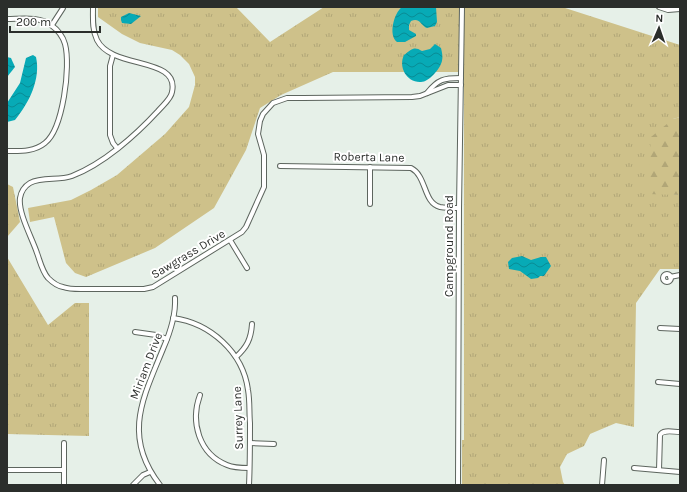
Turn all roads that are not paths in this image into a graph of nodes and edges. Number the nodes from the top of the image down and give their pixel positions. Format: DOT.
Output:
graph roads {
  1 [pos="93,7"];
  2 [pos="462,7"];
  3 [pos="659,7"];
  4 [pos="63,8"];
  5 [pos="680,9"];
  6 [pos="7,19"];
  7 [pos="52,26"];
  8 [pos="113,55"];
  9 [pos="461,78"];
  10 [pos="438,81"];
  11 [pos="461,85"];
  12 [pos="441,88"];
  13 [pos="427,93"];
  14 [pos="117,148"];
  15 [pos="7,151"];
  16 [pos="280,166"];
  17 [pos="370,167"];
  18 [pos="370,204"];
  19 [pos="459,208"];
  20 [pos="230,240"];
  21 [pos="247,268"];
  22 [pos="680,275"];
  23 [pos="670,277"];
  24 [pos="175,298"];
  25 [pos="173,318"];
  26 [pos="252,324"];
  27 [pos="660,328"];
  28 [pos="680,329"];
  29 [pos="135,332"];
  30 [pos="167,339"];
  31 [pos="236,356"];
  32 [pos="658,382"];
  33 [pos="680,384"];
  34 [pos="200,395"];
  35 [pos="680,432"];
  36 [pos="64,442"];
  37 [pos="250,443"];
  38 [pos="274,444"];
  39 [pos="604,460"];
  40 [pos="249,468"];
  41 [pos="634,468"];
  42 [pos="7,470"];
  43 [pos="64,470"];
  44 [pos="659,470"];
  45 [pos="150,472"];
  46 [pos="680,472"];
  47 [pos="64,485"];
  48 [pos="133,485"];
  49 [pos="160,485"];
  50 [pos="249,485"];
  51 [pos="458,485"];
  52 [pos="602,485"];
  1 -- 8 [label="street, Sawgrass Drive"];
  2 -- 9 [label="street, Campground Road"];
  3 -- 5 [label="street"];
  4 -- 7 [label="street"];
  6 -- 7 [label="street"];
  7 -- 15 [label="street"];
  8 -- 14 [label="street"];
  8 -- 14 [label="street, Sawgrass Drive"];
  9 -- 10 [label="street"];
  9 -- 11 [label="street, Campground Road"];
  10 -- 12 [label="street"];
  10 -- 13 [label="street"];
  11 -- 12 [label="street, Sawgrass Drive"];
  11 -- 19 [label="street, Campground Road"];
  12 -- 13 [label="street, Sawgrass Drive"];
  13 -- 20 [label="street, Sawgrass Drive"];
  14 -- 20 [label="street, Sawgrass Drive"];
  16 -- 17 [label="street, Roberta Lane"];
  17 -- 18 [label="street"];
  17 -- 19 [label="street, Roberta Lane"];
  19 -- 51 [label="street, Campground Road"];
  20 -- 21 [label="street"];
  22 -- 23 [label="street"];
  24 -- 25 [label="street, Miriam Drive"];
  25 -- 30 [label="street, Miriam Drive"];
  25 -- 31 [label="street, Surrey Lane"];
  26 -- 31 [label="street"];
  27 -- 28 [label="street"];
  29 -- 30 [label="street"];
  30 -- 45 [label="street, Miriam Drive"];
  31 -- 37 [label="street, Surrey Lane"];
  32 -- 33 [label="street"];
  34 -- 40 [label="street"];
  35 -- 44 [label="street"];
  36 -- 43 [label="street"];
  37 -- 38 [label="street"];
  37 -- 40 [label="street, Surrey Lane"];
  39 -- 52 [label="street"];
  40 -- 50 [label="street, Surrey Lane"];
  41 -- 44 [label="street"];
  42 -- 43 [label="street"];
  43 -- 47 [label="street"];
  44 -- 46 [label="street"];
  45 -- 48 [label="street"];
  45 -- 49 [label="street, Miriam Drive"];
}
